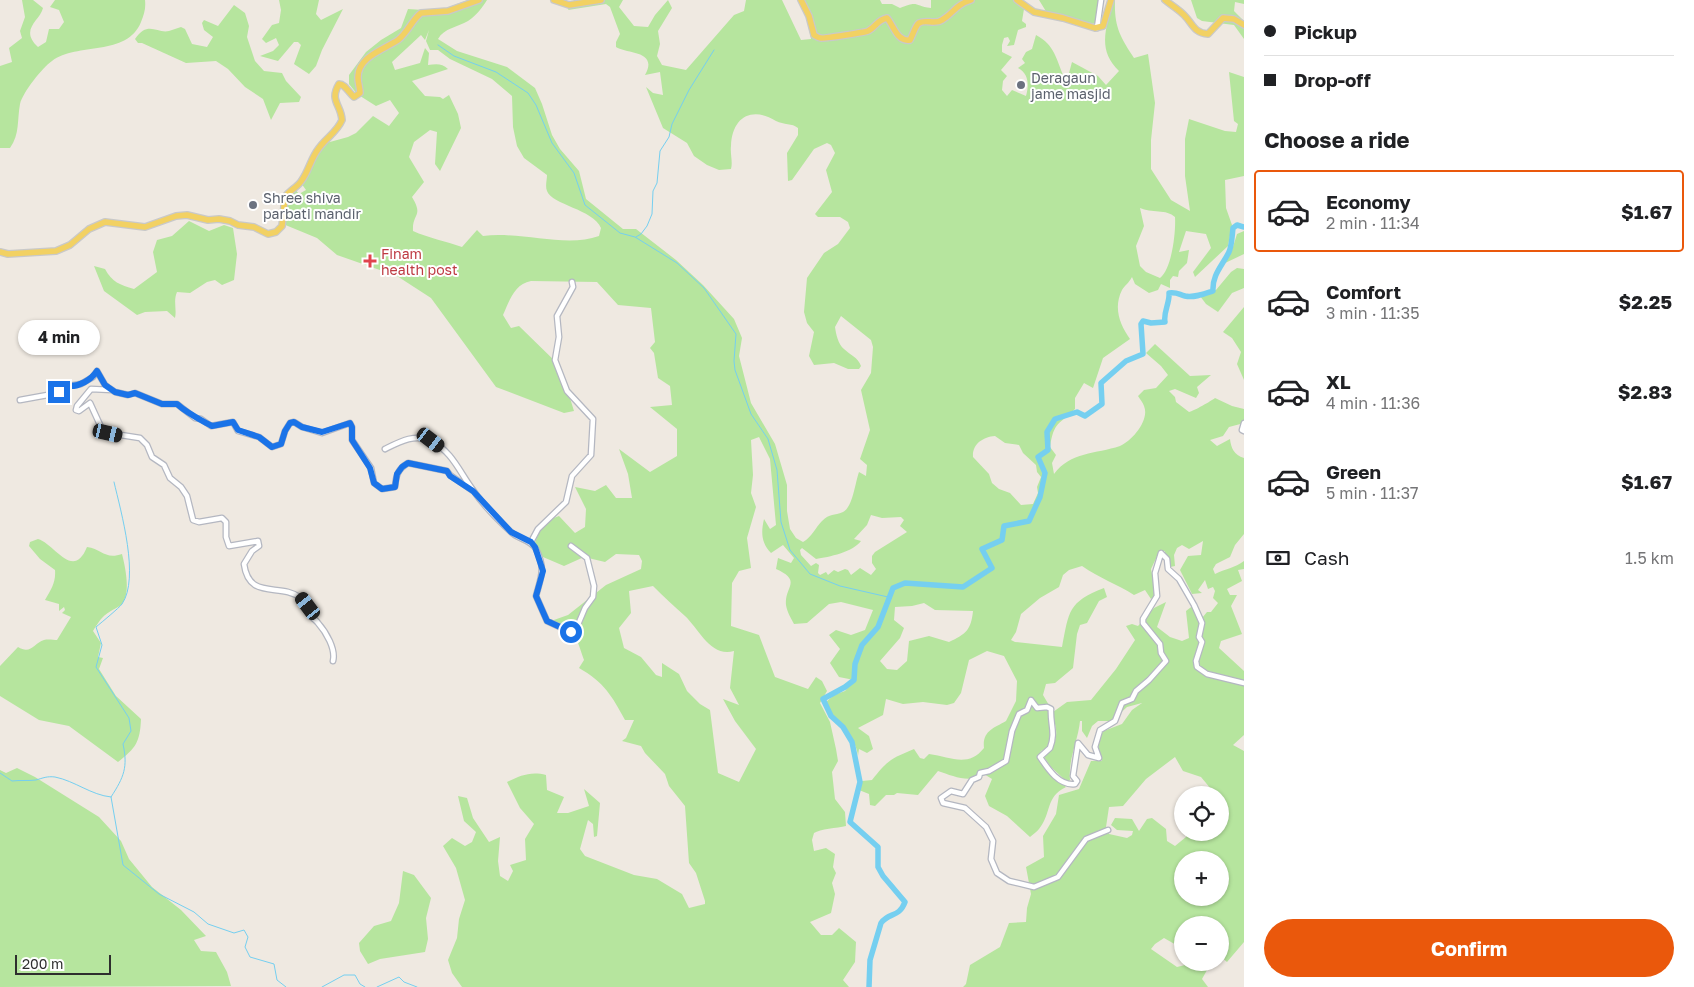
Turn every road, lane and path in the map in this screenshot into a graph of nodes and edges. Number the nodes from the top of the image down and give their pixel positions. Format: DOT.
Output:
graph roads {
  1 [pos="479,0"];
  2 [pos="554,0"];
  3 [pos="601,0"];
  4 [pos="801,0"];
  5 [pos="971,0"];
  6 [pos="1017,0"];
  7 [pos="1101,0"];
  8 [pos="1111,0"];
  9 [pos="1165,0"];
  10 [pos="1244,25"];
  11 [pos="1097,28"];
  12 [pos="0,252"];
  13 [pos="572,282"];
  14 [pos="113,390"];
  15 [pos="20,400"];
  16 [pos="1244,423"];
  17 [pos="1244,431"];
  18 [pos="385,449"];
  19 [pos="473,491"];
  20 [pos="531,542"];
  21 [pos="571,546"];
  22 [pos="571,632"];
  23 [pos="573,638"];
  24 [pos="332,661"];
  25 [pos="1244,683"];
  26 [pos="1108,830"];
  1 -- 12 [label="main road"];
  2 -- 3 [label="main road"];
  4 -- 5 [label="main road"];
  6 -- 11 [label="main road"];
  7 -- 11 [label="street"];
  8 -- 11 [label="main road"];
  9 -- 10 [label="main road"];
  13 -- 20 [label="street"];
  14 -- 15 [label="street"];
  14 -- 19 [label="street"];
  14 -- 24 [label="street"];
  16 -- 17 [label="street"];
  18 -- 19 [label="street"];
  19 -- 20 [label="street"];
  20 -- 22 [label="street"];
  21 -- 22 [label="street"];
  22 -- 23 [label="street"];
  25 -- 26 [label="street"];
}
